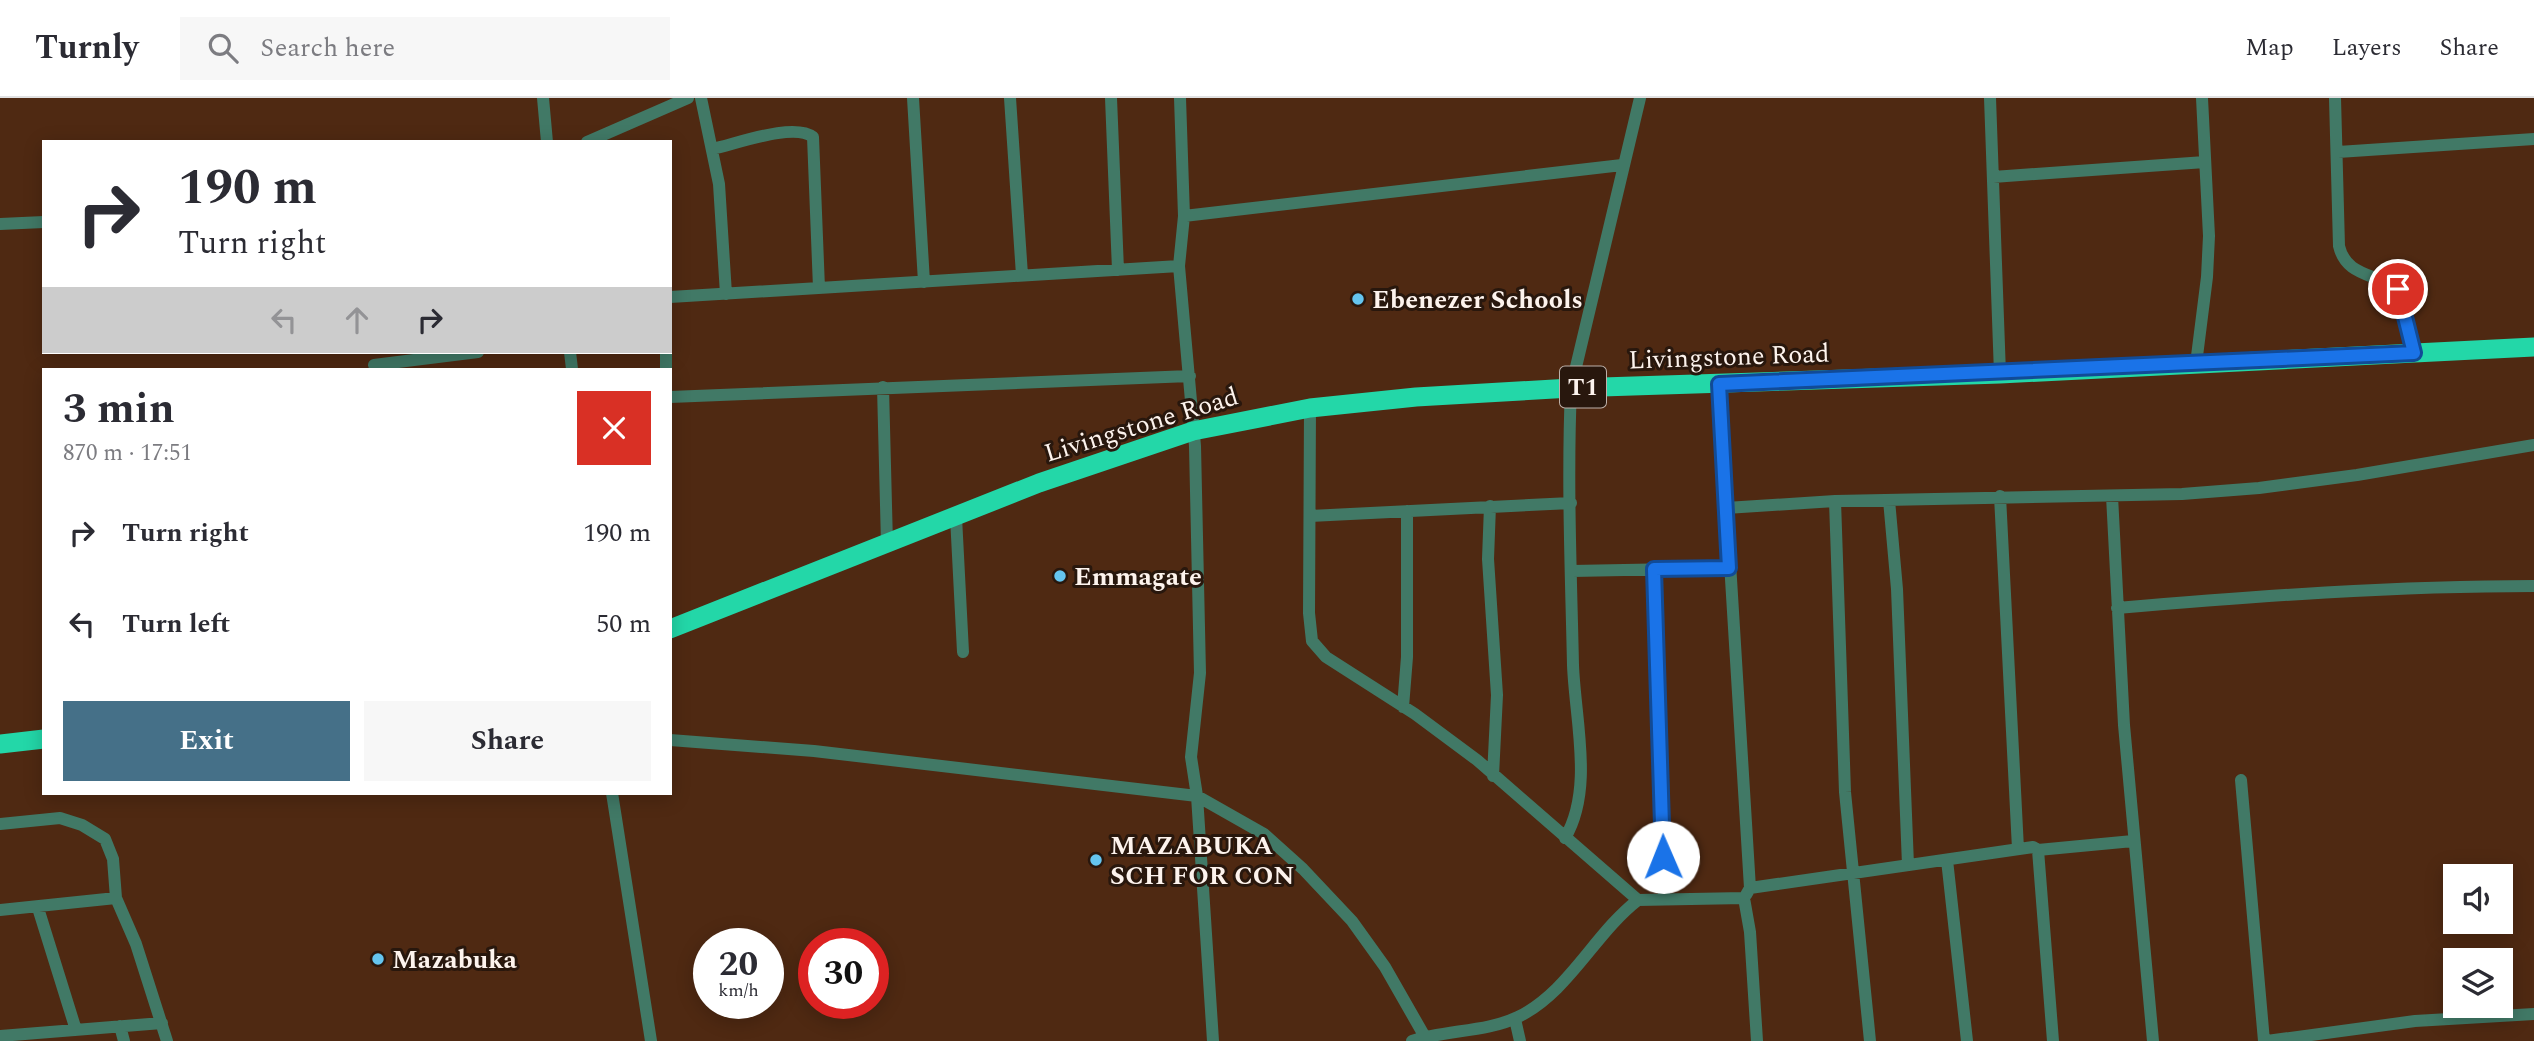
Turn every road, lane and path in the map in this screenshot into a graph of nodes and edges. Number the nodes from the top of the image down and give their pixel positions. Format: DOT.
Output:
graph roads {
  1 [pos="543,98"];
  2 [pos="688,98"];
  3 [pos="701,98"];
  4 [pos="913,98"];
  5 [pos="1010,98"];
  6 [pos="1111,98"];
  7 [pos="1180,98"];
  8 [pos="1640,98"];
  9 [pos="1990,98"];
  10 [pos="2202,98"];
  11 [pos="2335,98"];
  12 [pos="2534,139"];
  13 [pos="547,140"];
  14 [pos="592,140"];
  15 [pos="712,149"];
  16 [pos="2338,152"];
  17 [pos="2205,162"];
  18 [pos="1622,165"];
  19 [pos="1993,177"];
  20 [pos="1184,216"];
  21 [pos="42,222"];
  22 [pos="0,223"];
  23 [pos="1179,266"];
  24 [pos="1118,270"];
  25 [pos="1022,275"];
  26 [pos="924,282"];
  27 [pos="819,288"];
  28 [pos="726,295"];
  29 [pos="672,297"];
  30 [pos="2534,347"];
  31 [pos="2414,353"];
  32 [pos="464,354"];
  33 [pos="2196,364"];
  34 [pos="374,367"];
  35 [pos="2000,374"];
  36 [pos="1189,376"];
  37 [pos="1719,384"];
  38 [pos="883,387"];
  39 [pos="1571,388"];
  40 [pos="672,397"];
  41 [pos="1310,408"];
  42 [pos="1194,431"];
  43 [pos="2534,445"];
  44 [pos="2000,496"];
  45 [pos="2112,496"];
  46 [pos="1889,500"];
  47 [pos="1835,501"];
  48 [pos="1571,503"];
  49 [pos="1490,506"];
  50 [pos="1726,508"];
  51 [pos="1407,511"];
  52 [pos="1310,516"];
  53 [pos="956,517"];
  54 [pos="887,544"];
  55 [pos="1729,568"];
  56 [pos="1654,569"];
  57 [pos="1572,571"];
  58 [pos="2534,586"];
  59 [pos="2117,608"];
  60 [pos="672,628"];
  61 [pos="963,652"];
  62 [pos="1402,707"];
  63 [pos="42,739"];
  64 [pos="672,740"];
  65 [pos="0,744"];
  66 [pos="1493,776"];
  67 [pos="2241,780"];
  68 [pos="612,795"];
  69 [pos="1197,796"];
  70 [pos="0,824"];
  71 [pos="1565,838"];
  72 [pos="2133,841"];
  73 [pos="2018,849"];
  74 [pos="2038,850"];
  75 [pos="1947,860"];
  76 [pos="1908,865"];
  77 [pos="1852,872"];
  78 [pos="1747,893"];
  79 [pos="116,898"];
  80 [pos="1664,899"];
  81 [pos="1638,900"];
  82 [pos="38,908"];
  83 [pos="0,910"];
  84 [pos="2534,1014"];
  85 [pos="1515,1019"];
  86 [pos="162,1023"];
  87 [pos="120,1026"];
  88 [pos="76,1030"];
  89 [pos="0,1036"];
  90 [pos="1425,1037"];
  91 [pos="124,1041"];
  92 [pos="167,1041"];
  93 [pos="651,1041"];
  94 [pos="1213,1041"];
  95 [pos="1412,1041"];
  96 [pos="1520,1041"];
  97 [pos="1757,1041"];
  98 [pos="1870,1041"];
  99 [pos="1967,1041"];
  100 [pos="2053,1041"];
  101 [pos="2153,1041"];
  102 [pos="2266,1041"];
  1 -- 13 [label="street"];
  2 -- 14 [label="street"];
  3 -- 15 [label="street"];
  4 -- 26 [label="street"];
  5 -- 25 [label="street"];
  6 -- 24 [label="street"];
  7 -- 20 [label="street"];
  8 -- 18 [label="street"];
  9 -- 19 [label="street"];
  10 -- 17 [label="street"];
  11 -- 16 [label="street"];
  12 -- 16 [label="street"];
  15 -- 27 [label="street"];
  15 -- 28 [label="street"];
  16 -- 31 [label="street"];
  17 -- 19 [label="street"];
  17 -- 33 [label="street"];
  18 -- 20 [label="street"];
  18 -- 39 [label="street"];
  19 -- 35 [label="street"];
  20 -- 23 [label="street"];
  21 -- 22 [label="street"];
  23 -- 24 [label="street"];
  23 -- 36 [label="street"];
  24 -- 25 [label="street"];
  25 -- 26 [label="street"];
  26 -- 27 [label="street"];
  27 -- 28 [label="street"];
  28 -- 29 [label="street"];
  30 -- 31 [label="highway, Livingstone Road / T1"];
  31 -- 33 [label="highway, Livingstone Road / T1"];
  32 -- 34 [label="street"];
  33 -- 35 [label="highway, Livingstone Road / T1"];
  35 -- 37 [label="highway, Livingstone Road / T1"];
  36 -- 38 [label="street"];
  36 -- 42 [label="street"];
  37 -- 39 [label="highway, Livingstone Road / T1"];
  37 -- 50 [label="street"];
  38 -- 40 [label="street"];
  38 -- 54 [label="street"];
  39 -- 41 [label="highway, Livingstone Road / T1"];
  39 -- 48 [label="street"];
  41 -- 42 [label="highway, Livingstone Road / T1"];
  41 -- 52 [label="street"];
  42 -- 53 [label="highway, Livingstone Road / T1"];
  42 -- 69 [label="street"];
  43 -- 45 [label="street"];
  44 -- 45 [label="street"];
  44 -- 46 [label="street"];
  44 -- 73 [label="street"];
  45 -- 59 [label="street"];
  46 -- 47 [label="street"];
  46 -- 76 [label="street"];
  47 -- 50 [label="street"];
  47 -- 77 [label="street"];
  48 -- 49 [label="street"];
  48 -- 57 [label="street"];
  49 -- 51 [label="street"];
  49 -- 66 [label="street"];
  50 -- 55 [label="street"];
  51 -- 52 [label="street"];
  51 -- 62 [label="street"];
  52 -- 62 [label="street"];
  53 -- 54 [label="highway, Livingstone Road / T1"];
  53 -- 61 [label="street"];
  54 -- 60 [label="highway, Livingstone Road / T1"];
  55 -- 56 [label="street"];
  55 -- 78 [label="street"];
  56 -- 57 [label="street"];
  56 -- 80 [label="street"];
  57 -- 71 [label="street"];
  58 -- 59 [label="street"];
  59 -- 72 [label="street"];
  62 -- 66 [label="street"];
  63 -- 65 [label="highway"];
  64 -- 69 [label="street"];
  66 -- 71 [label="street"];
  67 -- 102 [label="street"];
  68 -- 93 [label="street"];
  69 -- 90 [label="street"];
  69 -- 94 [label="street"];
  70 -- 79 [label="street"];
  71 -- 81 [label="street"];
  72 -- 74 [label="street"];
  72 -- 101 [label="street"];
  73 -- 74 [label="street"];
  73 -- 75 [label="street"];
  74 -- 100 [label="street"];
  75 -- 76 [label="street"];
  75 -- 99 [label="street"];
  76 -- 77 [label="street"];
  77 -- 78 [label="street"];
  77 -- 98 [label="street"];
  78 -- 80 [label="street"];
  78 -- 97 [label="street"];
  79 -- 82 [label="street"];
  79 -- 86 [label="street"];
  80 -- 81 [label="street"];
  81 -- 85 [label="street"];
  82 -- 83 [label="street"];
  82 -- 88 [label="street"];
  84 -- 102 [label="street"];
  85 -- 90 [label="street"];
  85 -- 96 [label="street"];
  86 -- 87 [label="street"];
  86 -- 92 [label="street"];
  87 -- 88 [label="street"];
  87 -- 91 [label="street"];
  88 -- 89 [label="street"];
  90 -- 95 [label="street"];
}
